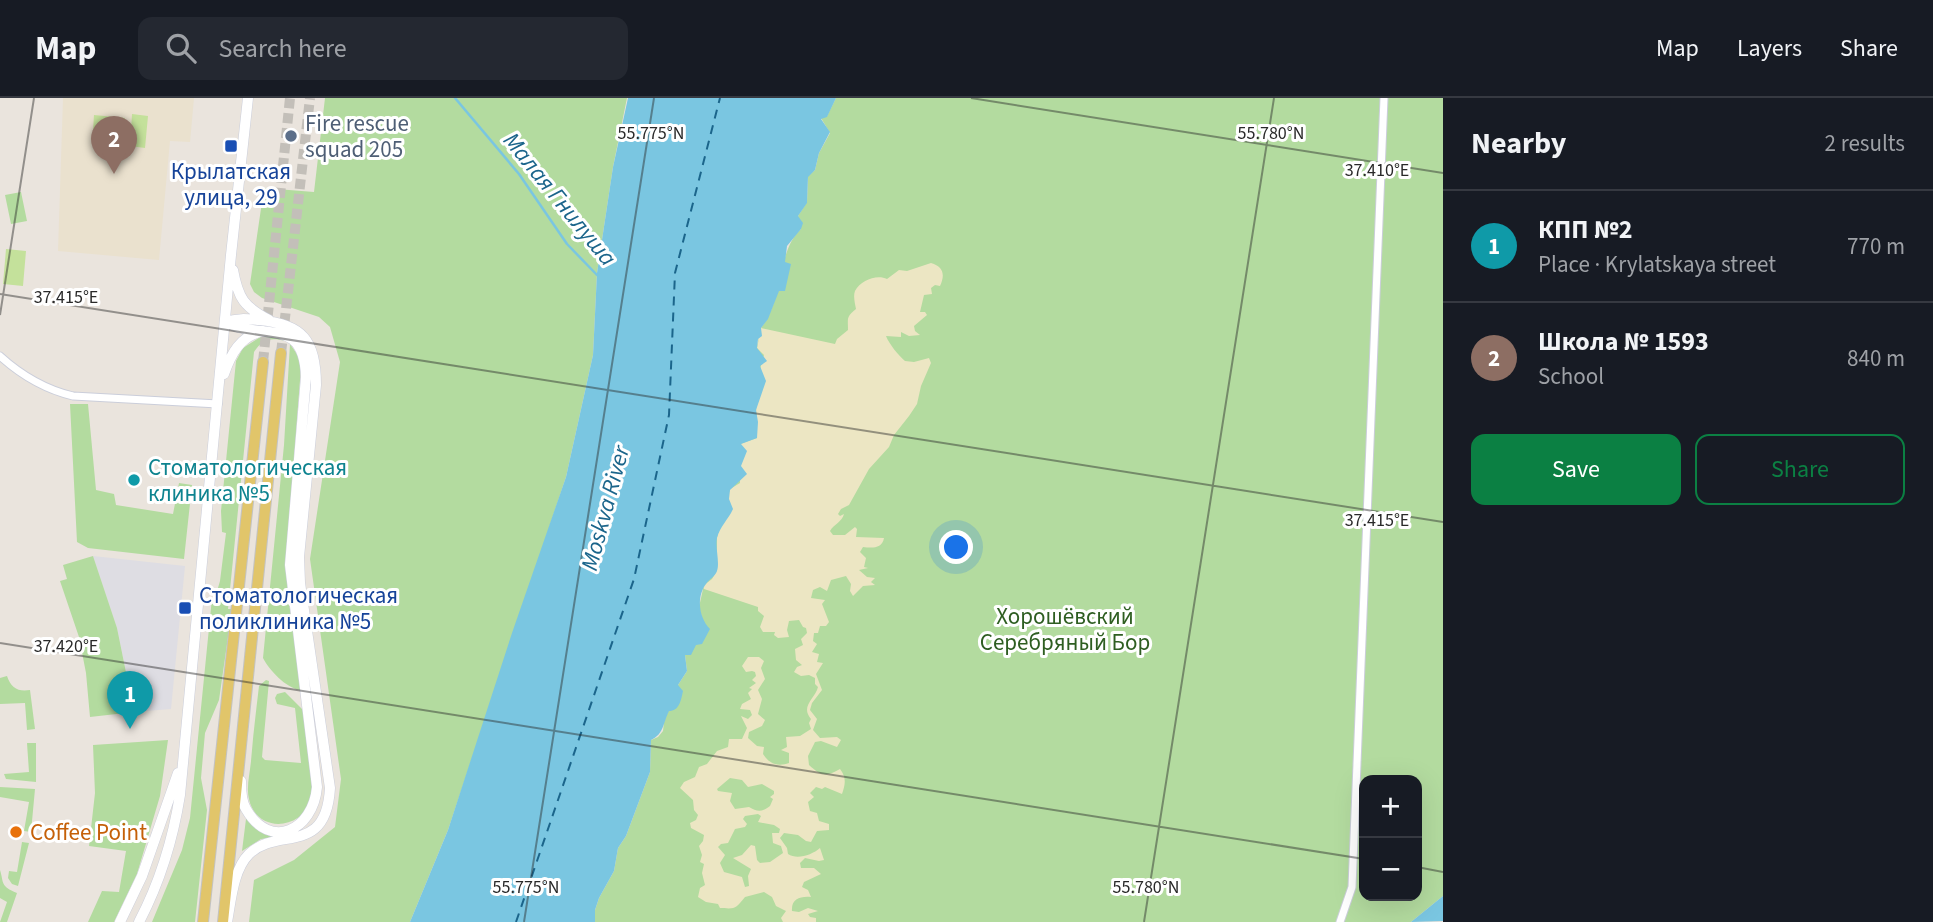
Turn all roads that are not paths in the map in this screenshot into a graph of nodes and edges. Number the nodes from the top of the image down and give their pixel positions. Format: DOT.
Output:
graph roads {
  1 [pos="248,98"];
  2 [pos="1384,98"];
  3 [pos="231,254"];
  4 [pos="226,322"];
  5 [pos="272,326"];
  6 [pos="281,353"];
  7 [pos="0,356"];
  8 [pos="263,362"];
  9 [pos="219,388"];
  10 [pos="218,404"];
  11 [pos="185,750"];
  12 [pos="238,756"];
  13 [pos="139,921"];
  14 [pos="120,922"];
  15 [pos="203,922"];
  16 [pos="225,922"];
  17 [pos="1340,922"];
  1 -- 3 [label="main road"];
  2 -- 17 [label="street"];
  3 -- 4 [label="main road"];
  3 -- 5 [label="main road"];
  4 -- 5 [label="main road"];
  4 -- 9 [label="main road"];
  5 -- 9 [label="main road"];
  5 -- 12 [label="main road"];
  5 -- 16 [label="main road"];
  6 -- 12 [label="main road"];
  7 -- 10 [label="street"];
  8 -- 15 [label="main road"];
  9 -- 10 [label="main road"];
  10 -- 11 [label="main road"];
  11 -- 13 [label="main road"];
  11 -- 14 [label="main road"];
  12 -- 16 [label="main road"];
}
